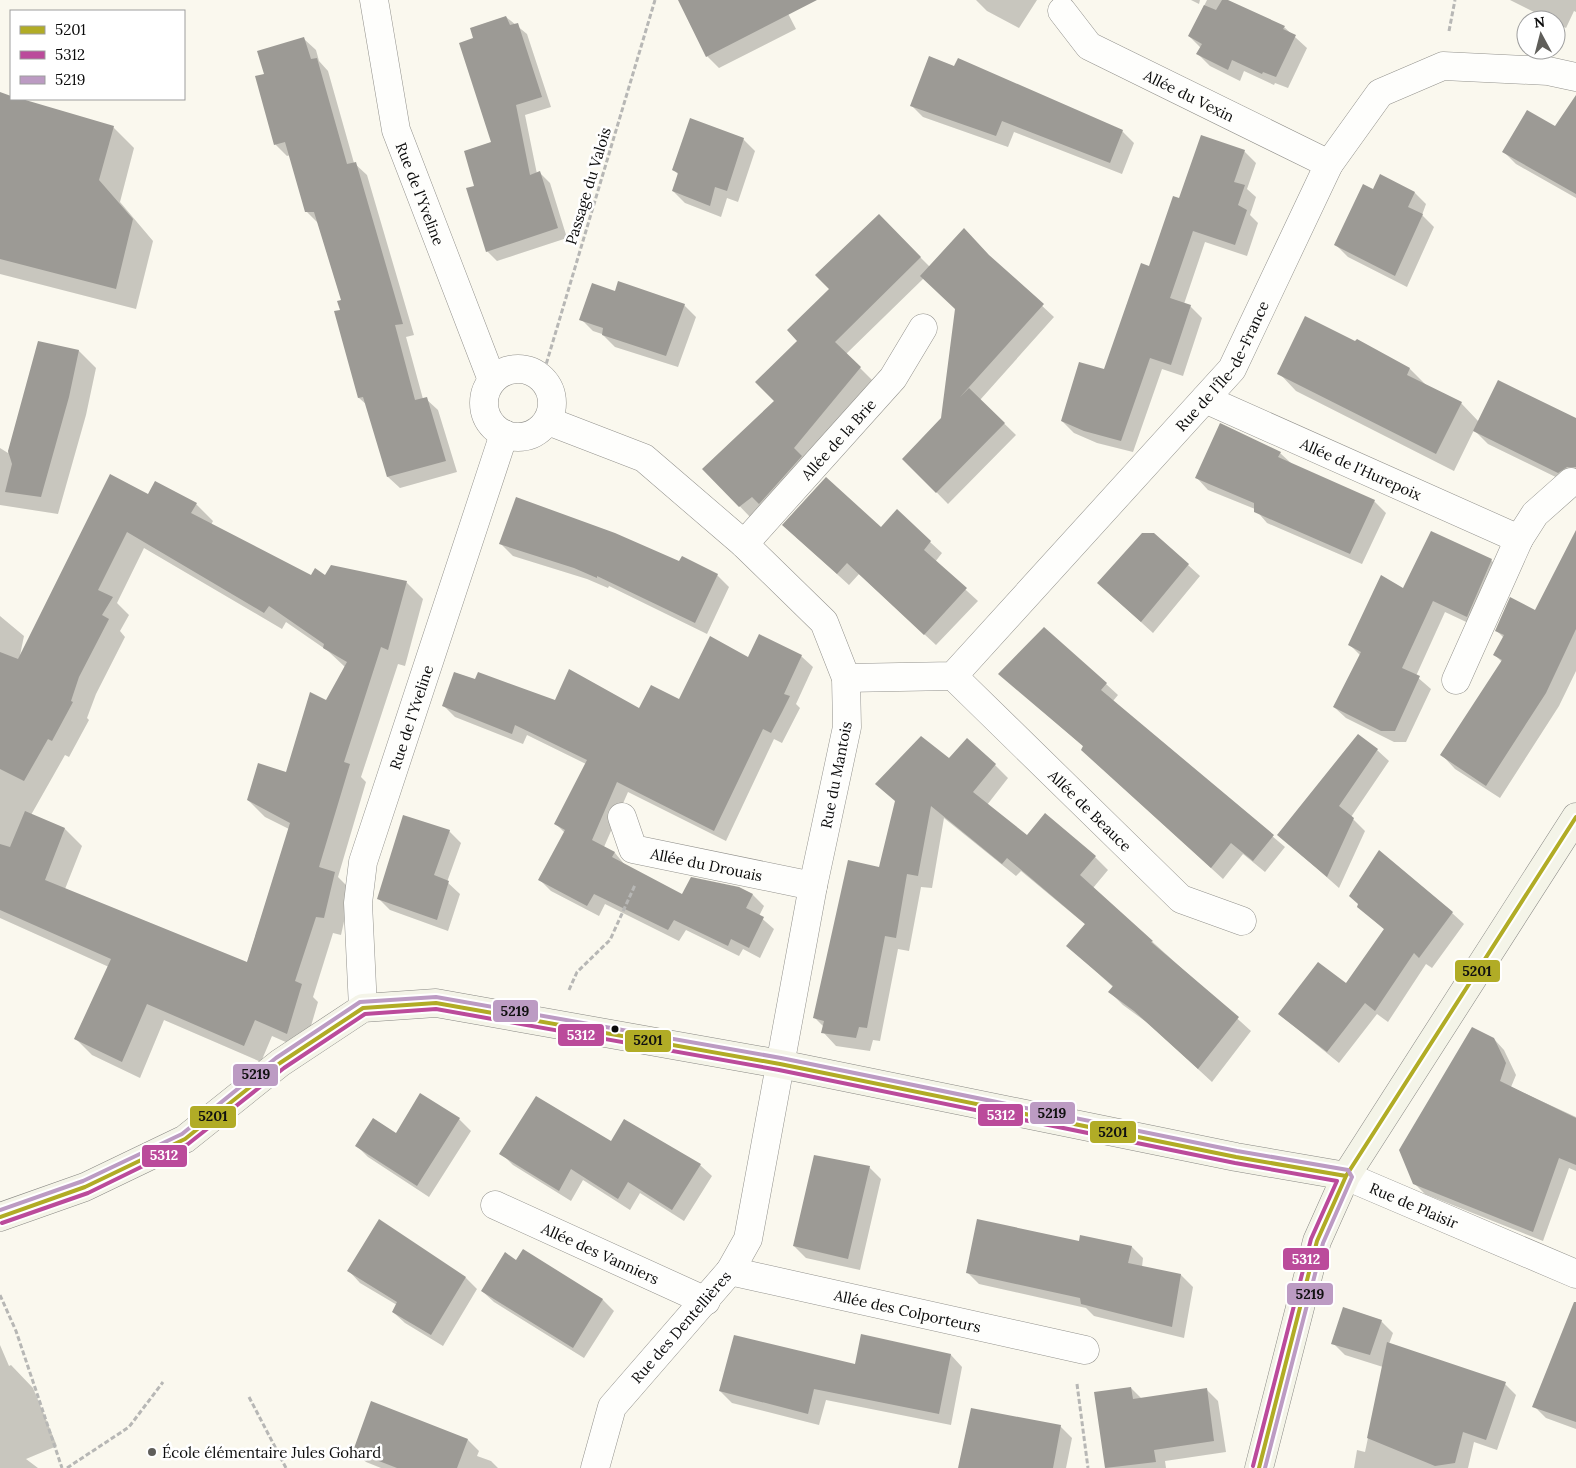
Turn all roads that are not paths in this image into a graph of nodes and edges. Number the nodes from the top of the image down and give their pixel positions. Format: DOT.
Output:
graph roads {
  1 [pos="374,0"];
  2 [pos="1062,11"];
  3 [pos="1576,77"];
  4 [pos="1329,164"];
  5 [pos="923,328"];
  6 [pos="492,380"];
  7 [pos="1205,399"];
  8 [pos="548,421"];
  9 [pos="504,434"];
  10 [pos="1571,482"];
  11 [pos="1519,539"];
  12 [pos="744,544"];
  13 [pos="952,676"];
  14 [pos="846,678"];
  15 [pos="1456,680"];
  16 [pos="622,817"];
  17 [pos="1576,817"];
  18 [pos="813,886"];
  19 [pos="1242,921"];
  20 [pos="363,1008"];
  21 [pos="780,1064"];
  22 [pos="1346,1176"];
  23 [pos="495,1205"];
  24 [pos="0,1217"];
  25 [pos="730,1271"];
  26 [pos="1576,1274"];
  27 [pos="706,1301"];
  28 [pos="1085,1350"];
  29 [pos="596,1468"];
  30 [pos="1259,1468"];
  1 -- 6 [label="street, Rue de l'Yveline"];
  2 -- 4 [label="street, Allée du Vexin"];
  3 -- 4 [label="street, Rue de l'Île-de-France"];
  4 -- 7 [label="street, Rue de l'Île-de-France"];
  5 -- 12 [label="street, Allée de la Brie"];
  6 -- 8 [label="street"];
  6 -- 9 [label="street"];
  7 -- 11 [label="street, Allée de l'Hurepoix"];
  7 -- 13 [label="street, Rue de l'Île-de-France"];
  8 -- 9 [label="street"];
  8 -- 12 [label="street, Rue du Mantois"];
  9 -- 20 [label="street, Rue de l'Yveline"];
  10 -- 11 [label="street"];
  11 -- 15 [label="street"];
  12 -- 14 [label="street, Rue du Mantois"];
  13 -- 14 [label="street"];
  13 -- 19 [label="street, Allée de Beauce"];
  14 -- 18 [label="street, Rue du Mantois"];
  16 -- 18 [label="street, Allée du Drouais"];
  17 -- 22 [label="street"];
  18 -- 21 [label="street, Rue du Mantois"];
  20 -- 21 [label="street, Rue de Plaisir"];
  20 -- 24 [label="street, Rue de Plaisir"];
  21 -- 22 [label="street, Rue de Plaisir"];
  21 -- 25 [label="street, Rue des Dentellières"];
  22 -- 26 [label="street, Rue de Plaisir"];
  22 -- 30 [label="street"];
  23 -- 27 [label="street, Allée des Vanniers"];
  25 -- 27 [label="street, Rue des Dentellières"];
  25 -- 28 [label="street, Allée des Colporteurs"];
  27 -- 29 [label="street, Rue des Dentellières"];
}
